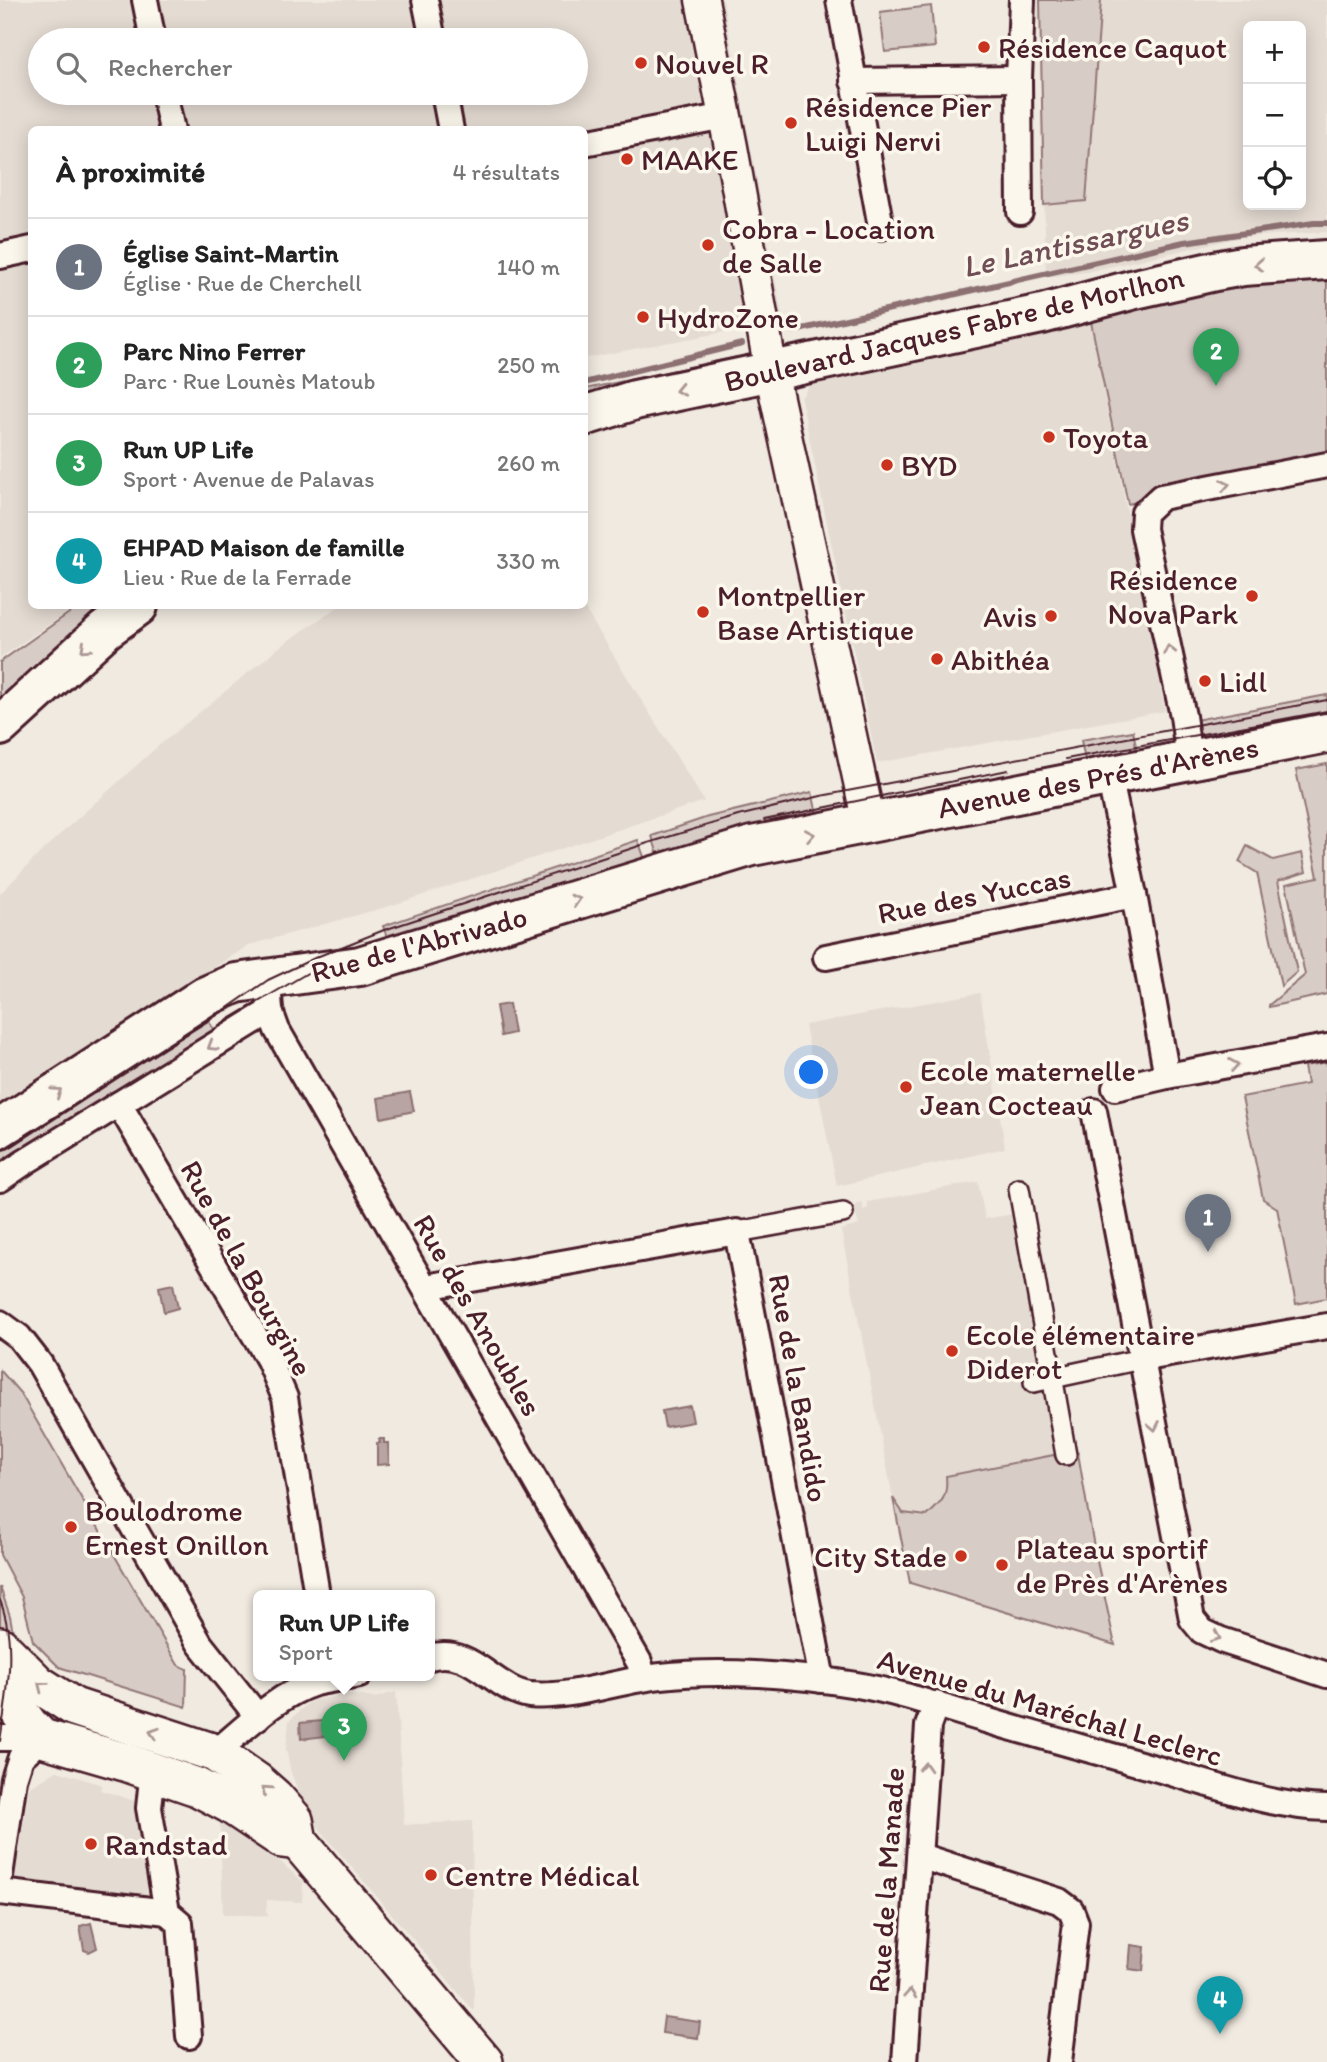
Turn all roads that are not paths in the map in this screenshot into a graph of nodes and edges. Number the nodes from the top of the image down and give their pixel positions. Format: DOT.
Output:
graph roads {
  1 [pos="145,0"];
  2 [pos="425,0"];
  3 [pos="839,0"];
  4 [pos="1022,0"];
  5 [pos="709,1"];
  6 [pos="151,28"];
  7 [pos="431,28"];
  8 [pos="1019,79"];
  9 [pos="853,81"];
  10 [pos="167,105"];
  11 [pos="724,116"];
  12 [pos="171,126"];
  13 [pos="588,142"];
  14 [pos="1020,212"];
  15 [pos="881,227"];
  16 [pos="28,250"];
  17 [pos="0,256"];
  18 [pos="1327,260"];
  19 [pos="771,371"];
  20 [pos="588,415"];
  21 [pos="1327,465"];
  22 [pos="134,609"];
  23 [pos="0,726"];
  24 [pos="1327,733"];
  25 [pos="1189,759"];
  26 [pos="1110,775"];
  27 [pos="869,823"];
  28 [pos="1134,895"];
  29 [pos="826,957"];
  30 [pos="269,995"];
  31 [pos="1327,1047"];
  32 [pos="1167,1076"];
  33 [pos="1115,1088"];
  34 [pos="118,1104"];
  35 [pos="1094,1111"];
  36 [pos="0,1129"];
  37 [pos="0,1179"];
  38 [pos="1019,1189"];
  39 [pos="843,1213"];
  40 [pos="737,1231"];
  41 [pos="426,1287"];
  42 [pos="0,1323"];
  43 [pos="1327,1326"];
  44 [pos="1141,1359"];
  45 [pos="1053,1377"];
  46 [pos="1034,1382"];
  47 [pos="1066,1455"];
  48 [pos="316,1590"];
  49 [pos="0,1646"];
  50 [pos="435,1655"];
  51 [pos="1327,1675"];
  52 [pos="644,1678"];
  53 [pos="822,1680"];
  54 [pos="324,1681"];
  55 [pos="0,1685"];
  56 [pos="936,1704"];
  57 [pos="93,1714"];
  58 [pos="258,1717"];
  59 [pos="0,1738"];
  60 [pos="43,1738"];
  61 [pos="215,1753"];
  62 [pos="153,1780"];
  63 [pos="197,1787"];
  64 [pos="1327,1808"];
  65 [pos="298,1841"];
  66 [pos="920,1856"];
  67 [pos="0,1876"];
  68 [pos="0,1892"];
  69 [pos="167,1912"];
  70 [pos="189,2036"];
  71 [pos="484,2062"];
  72 [pos="905,2062"];
  73 [pos="1059,2062"];
  1 -- 6 [label="street"];
  2 -- 7 [label="street"];
  3 -- 9 [label="street"];
  4 -- 8 [label="street"];
  5 -- 11 [label="street"];
  8 -- 9 [label="street"];
  8 -- 14 [label="street"];
  9 -- 15 [label="street"];
  10 -- 12 [label="street"];
  11 -- 13 [label="street"];
  11 -- 19 [label="street"];
  16 -- 17 [label="street"];
  18 -- 19 [label="main road, Boulevard Jacques Fabre de Morlhon, one-way"];
  19 -- 20 [label="main road, Boulevard Jacques Fabre de Morlhon, one-way"];
  19 -- 27 [label="street"];
  25 -- 21 [label="street, one-way"];
  22 -- 23 [label="main road, one-way"];
  24 -- 25 [label="main road, Avenue des Prés d'Arènes"];
  25 -- 26 [label="main road, Avenue des Prés d'Arènes"];
  26 -- 27 [label="main road, Avenue des Prés d'Arènes"];
  26 -- 28 [label="street"];
  30 -- 27 [label="main road, Rue de l'Abrivado, one-way"];
  28 -- 29 [label="street, Rue des Yuccas"];
  28 -- 32 [label="street"];
  30 -- 34 [label="street, Rue de l'Abrivado, one-way"];
  36 -- 30 [label="main road, Rue de l'Abrivado, one-way"];
  30 -- 41 [label="street, Rue des Anoubles"];
  32 -- 31 [label="street, one-way"];
  32 -- 33 [label="street"];
  34 -- 37 [label="street, Rue de l'Abrivado"];
  34 -- 48 [label="street, Rue de la Bourgine"];
  35 -- 44 [label="street"];
  38 -- 45 [label="street"];
  39 -- 40 [label="street"];
  40 -- 41 [label="street"];
  40 -- 53 [label="street, Rue de la Bandido"];
  41 -- 52 [label="street, Rue des Anoubles"];
  42 -- 58 [label="street"];
  43 -- 44 [label="street"];
  44 -- 45 [label="street"];
  44 -- 51 [label="street, one-way"];
  45 -- 46 [label="street"];
  45 -- 47 [label="street"];
  57 -- 49 [label="main road, one-way"];
  50 -- 52 [label="street, Avenue du Maréchal Leclerc"];
  52 -- 53 [label="street, Avenue du Maréchal Leclerc"];
  53 -- 56 [label="street, Avenue du Maréchal Leclerc"];
  54 -- 58 [label="street"];
  55 -- 60 [label="main road"];
  56 -- 64 [label="street, Avenue du Maréchal Leclerc"];
  66 -- 56 [label="street, Rue de la Manade, one-way"];
  57 -- 60 [label="main road"];
  61 -- 57 [label="main road, one-way"];
  58 -- 61 [label="street"];
  59 -- 60 [label="street"];
  60 -- 62 [label="main road"];
  60 -- 67 [label="street"];
  61 -- 63 [label="main road"];
  65 -- 61 [label="main road, one-way"];
  62 -- 63 [label="main road"];
  62 -- 69 [label="street"];
  63 -- 65 [label="main road"];
  65 -- 71 [label="main road"];
  72 -- 66 [label="street, Rue de la Manade, one-way"];
  66 -- 73 [label="street"];
  68 -- 69 [label="street"];
  69 -- 70 [label="street"];
}
